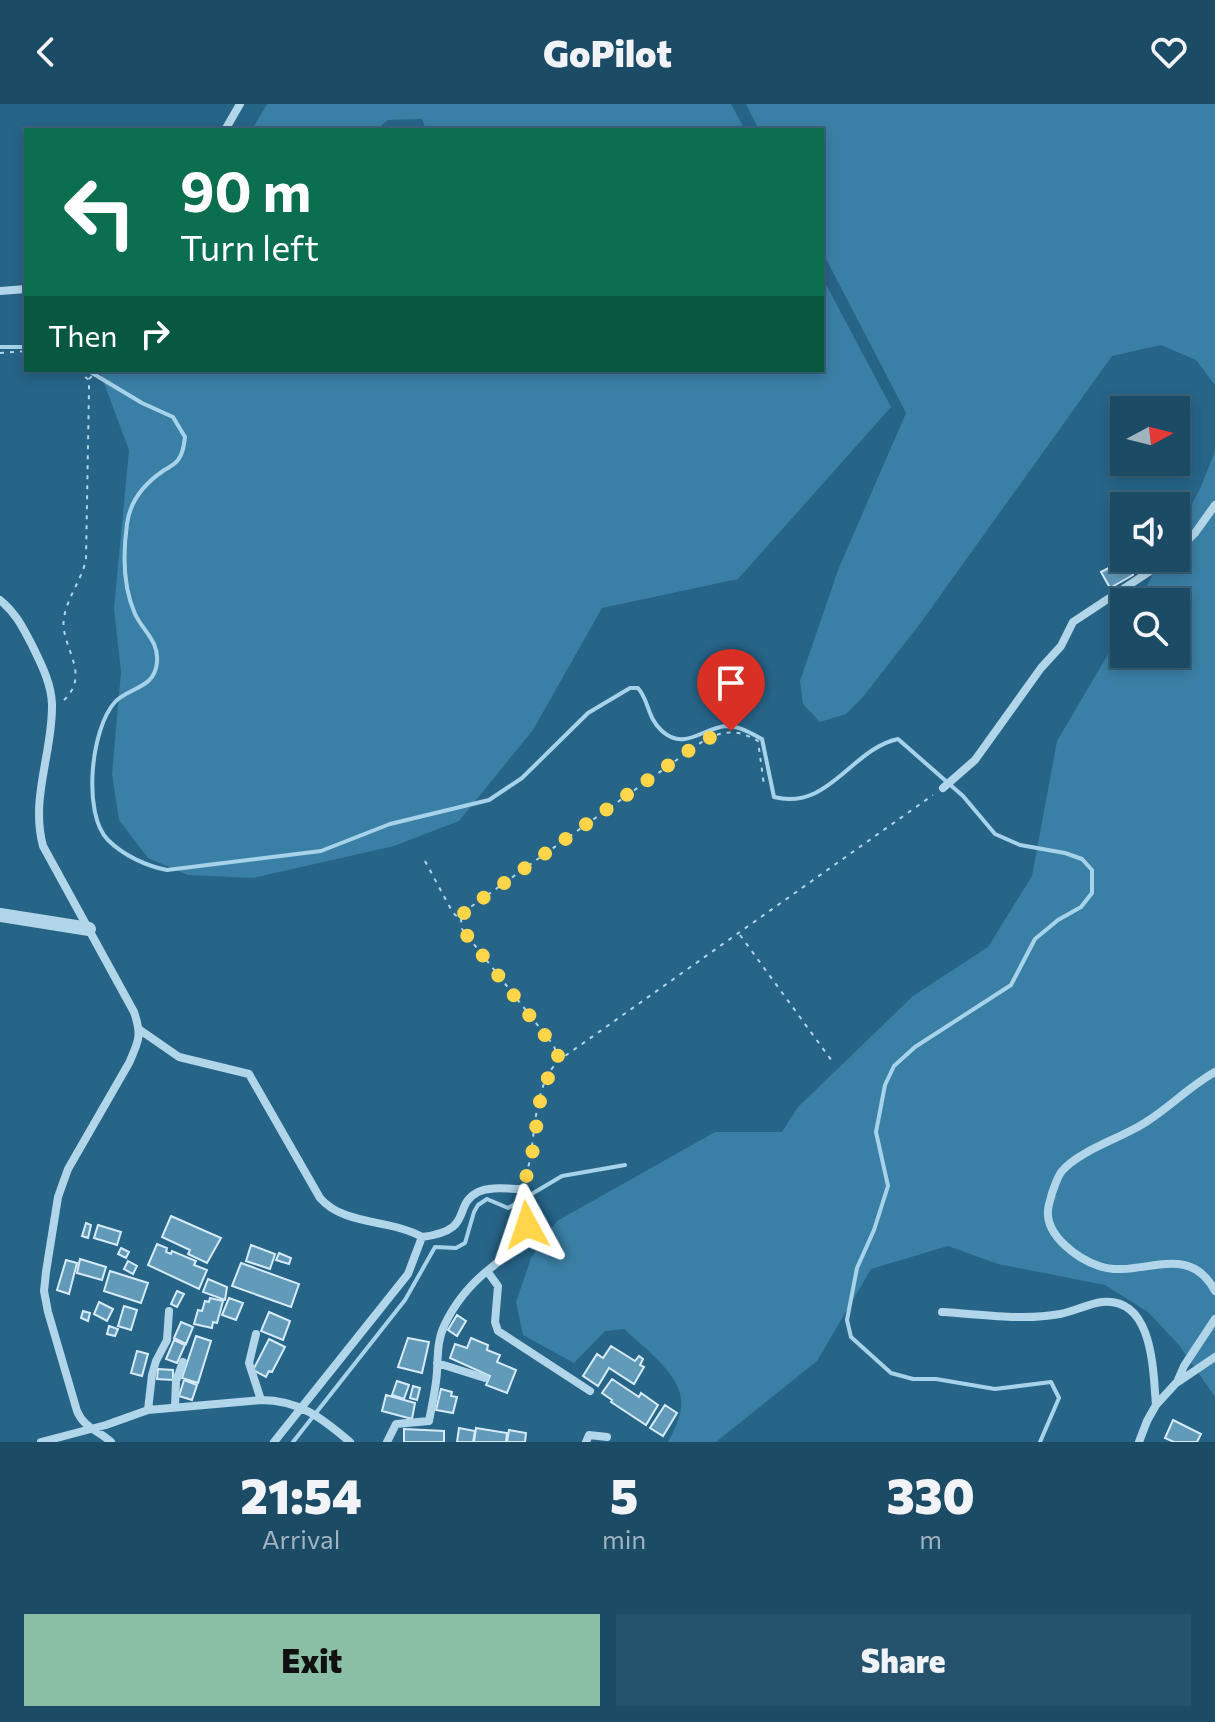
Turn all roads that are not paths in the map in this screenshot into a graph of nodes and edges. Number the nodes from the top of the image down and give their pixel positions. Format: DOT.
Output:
graph roads {
  1 [pos="240,104"];
  2 [pos="226,128"];
  3 [pos="24,289"];
  4 [pos="0,291"];
  5 [pos="1215,505"];
  6 [pos="1190,538"];
  7 [pos="1149,572"];
  8 [pos="0,600"];
  9 [pos="946,785"];
  10 [pos="0,915"];
  11 [pos="89,929"];
  12 [pos="140,1030"];
  13 [pos="1215,1072"];
  14 [pos="422,1237"];
  15 [pos="487,1271"];
  16 [pos="1215,1291"];
  17 [pos="169,1311"];
  18 [pos="942,1312"];
  19 [pos="1215,1319"];
  20 [pos="256,1334"];
  21 [pos="1215,1357"];
  22 [pos="183,1362"];
  23 [pos="437,1363"];
  24 [pos="485,1378"];
  25 [pos="1177,1382"];
  26 [pos="590,1391"];
  27 [pos="261,1400"];
  28 [pos="1156,1405"];
  29 [pos="175,1407"];
  30 [pos="306,1409"];
  31 [pos="148,1410"];
  32 [pos="88,1428"];
  33 [pos="607,1437"];
  34 [pos="41,1442"];
  35 [pos="111,1442"];
  36 [pos="274,1442"];
  37 [pos="350,1442"];
  38 [pos="387,1442"];
  39 [pos="586,1442"];
  40 [pos="1139,1442"];
  1 -- 2 [label="street"];
  3 -- 4 [label="street"];
  5 -- 6 [label="street"];
  7 -- 9 [label="street"];
  8 -- 11 [label="street"];
  10 -- 11 [label="street"];
  11 -- 12 [label="street"];
  12 -- 14 [label="street"];
  12 -- 32 [label="street"];
  13 -- 16 [label="street"];
  14 -- 15 [label="street"];
  14 -- 30 [label="street"];
  15 -- 23 [label="street"];
  15 -- 26 [label="street"];
  17 -- 31 [label="street"];
  18 -- 28 [label="street"];
  19 -- 25 [label="street"];
  20 -- 27 [label="street"];
  21 -- 25 [label="street"];
  22 -- 29 [label="street"];
  23 -- 24 [label="street"];
  23 -- 38 [label="street"];
  25 -- 28 [label="street"];
  27 -- 29 [label="street"];
  27 -- 30 [label="street"];
  28 -- 40 [label="street"];
  29 -- 31 [label="street"];
  30 -- 36 [label="street"];
  30 -- 37 [label="street"];
  31 -- 32 [label="street"];
  32 -- 34 [label="street"];
  32 -- 35 [label="street"];
  33 -- 39 [label="street"];
}
